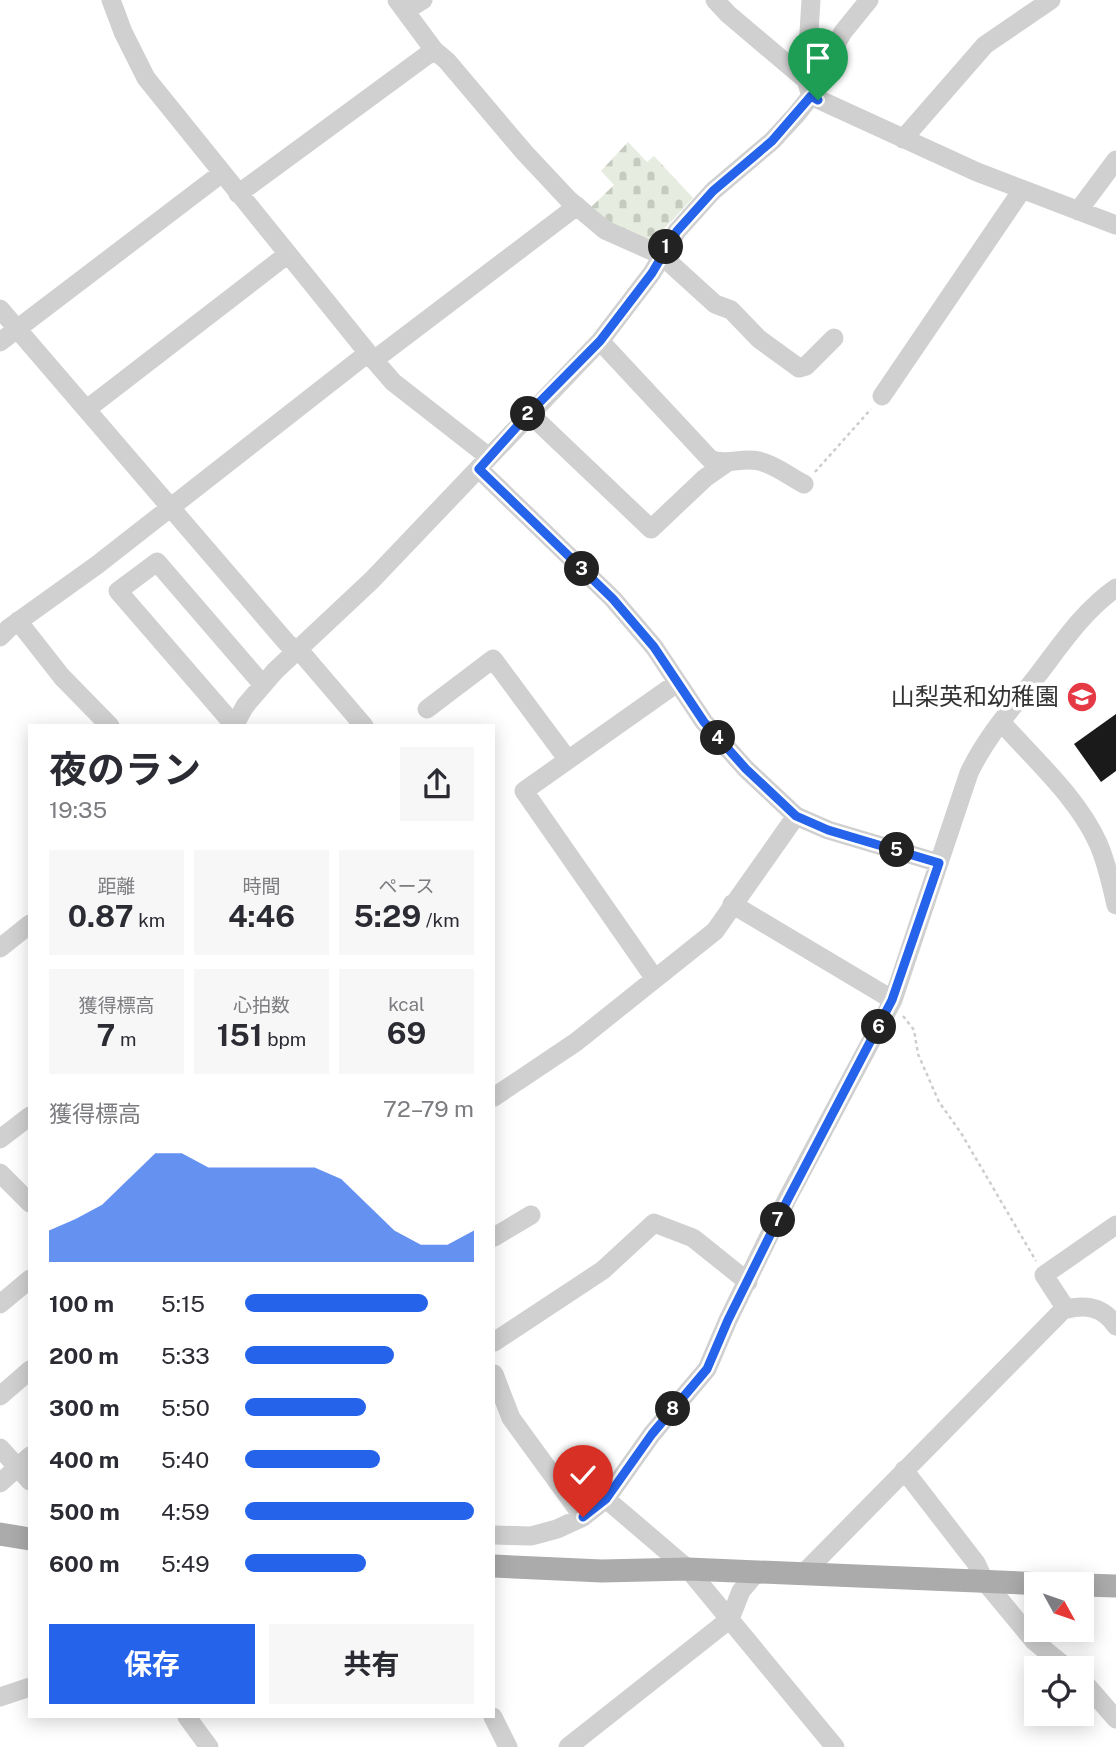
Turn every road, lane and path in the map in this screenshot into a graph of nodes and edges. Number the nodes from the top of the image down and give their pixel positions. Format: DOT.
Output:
graph roads {
  1 [pos="111,0"];
  2 [pos="423,0"];
  3 [pos="715,0"];
  4 [pos="811,0"];
  5 [pos="869,0"];
  6 [pos="1051,0"];
  7 [pos="401,5"];
  8 [pos="434,50"];
  9 [pos="809,88"];
  10 [pos="903,139"];
  11 [pos="1116,160"];
  12 [pos="222,173"];
  13 [pos="1022,190"];
  14 [pos="238,194"];
  15 [pos="577,206"];
  16 [pos="1078,211"];
  17 [pos="1116,225"];
  18 [pos="288,254"];
  19 [pos="661,255"];
  20 [pos="11,321"];
  21 [pos="834,338"];
  22 [pos="600,341"];
  23 [pos="0,342"];
  24 [pos="371,356"];
  25 [pos="883,396"];
  26 [pos="86,409"];
  27 [pos="529,413"];
  28 [pos="729,462"];
  29 [pos="484,463"];
  30 [pos="804,484"];
  31 [pos="172,508"];
  32 [pos="1116,588"];
  33 [pos="18,621"];
  34 [pos="0,637"];
  35 [pos="296,649"];
  36 [pos="677,683"];
  37 [pos="263,685"];
  38 [pos="427,709"];
  39 [pos="1001,722"];
  40 [pos="108,724"];
  41 [pos="232,724"];
  42 [pos="235,724"];
  43 [pos="362,724"];
  44 [pos="568,760"];
  45 [pos="796,816"];
  46 [pos="939,863"];
  47 [pos="732,904"];
  48 [pos="1116,905"];
  49 [pos="28,926"];
  50 [pos="0,948"];
  51 [pos="655,979"];
  52 [pos="891,1003"];
  53 [pos="495,1096"];
  54 [pos="28,1118"];
  55 [pos="0,1139"];
  56 [pos="0,1173"];
  57 [pos="28,1201"];
  58 [pos="531,1215"];
  59 [pos="1116,1225"];
  60 [pos="495,1236"];
  61 [pos="1044,1275"];
  62 [pos="28,1281"];
  63 [pos="748,1282"];
  64 [pos="0,1304"];
  65 [pos="1066,1309"];
  66 [pos="1116,1326"];
  67 [pos="495,1341"];
  68 [pos="28,1372"];
  69 [pos="495,1377"];
  70 [pos="0,1396"];
  71 [pos="0,1448"];
  72 [pos="25,1468"];
  73 [pos="904,1470"];
  74 [pos="0,1483"];
  75 [pos="606,1499"];
  76 [pos="583,1517"];
  77 [pos="0,1534"];
  78 [pos="495,1535"];
  79 [pos="28,1539"];
  80 [pos="495,1566"];
  81 [pos="688,1569"];
  82 [pos="757,1572"];
  83 [pos="803,1574"];
  84 [pos="985,1582"];
  85 [pos="1024,1583"];
  86 [pos="1094,1585"];
  87 [pos="1116,1586"];
  88 [pos="730,1619"];
  89 [pos="1052,1656"];
  90 [pos="28,1688"];
  91 [pos="1094,1693"];
  92 [pos="0,1697"];
  93 [pos="188,1718"];
  94 [pos="494,1718"];
  95 [pos="1116,1718"];
  96 [pos="209,1747"];
  97 [pos="508,1747"];
  98 [pos="568,1747"];
  99 [pos="835,1747"];
  1 -- 12 [label="street"];
  2 -- 7 [label="street"];
  3 -- 9 [label="street"];
  4 -- 9 [label="street"];
  5 -- 9 [label="street"];
  6 -- 10 [label="street"];
  7 -- 8 [label="street"];
  8 -- 14 [label="street"];
  8 -- 15 [label="street"];
  9 -- 10 [label="street"];
  9 -- 19 [label="street"];
  10 -- 13 [label="street"];
  11 -- 16 [label="street"];
  12 -- 14 [label="street"];
  12 -- 20 [label="street"];
  13 -- 16 [label="street"];
  13 -- 25 [label="street"];
  14 -- 18 [label="street"];
  15 -- 19 [label="street"];
  15 -- 24 [label="street"];
  16 -- 17 [label="street"];
  18 -- 24 [label="street"];
  18 -- 26 [label="street"];
  19 -- 21 [label="street"];
  19 -- 22 [label="street"];
  20 -- 23 [label="street"];
  20 -- 26 [label="street"];
  22 -- 27 [label="street"];
  22 -- 28 [label="street"];
  24 -- 29 [label="street"];
  24 -- 31 [label="street"];
  25 -- 30 [label="path"];
  26 -- 31 [label="street"];
  27 -- 28 [label="street"];
  27 -- 29 [label="street"];
  28 -- 30 [label="street"];
  29 -- 35 [label="street"];
  29 -- 36 [label="street"];
  31 -- 33 [label="street"];
  31 -- 35 [label="street"];
  32 -- 39 [label="street"];
  33 -- 34 [label="street"];
  33 -- 40 [label="street"];
  35 -- 37 [label="street"];
  35 -- 43 [label="street"];
  36 -- 44 [label="street"];
  36 -- 45 [label="street"];
  37 -- 41 [label="street"];
  37 -- 42 [label="street"];
  38 -- 44 [label="street"];
  39 -- 46 [label="street"];
  39 -- 48 [label="street"];
  44 -- 51 [label="street"];
  45 -- 46 [label="street"];
  45 -- 47 [label="street"];
  46 -- 52 [label="street"];
  47 -- 51 [label="street"];
  47 -- 52 [label="street"];
  49 -- 50 [label="street"];
  51 -- 53 [label="street"];
  52 -- 61 [label="path"];
  52 -- 63 [label="street"];
  54 -- 55 [label="street"];
  56 -- 57 [label="street"];
  58 -- 60 [label="street"];
  59 -- 61 [label="street"];
  61 -- 65 [label="street"];
  62 -- 64 [label="street"];
  63 -- 67 [label="street"];
  63 -- 75 [label="street"];
  65 -- 66 [label="street"];
  65 -- 73 [label="street"];
  68 -- 70 [label="street"];
  69 -- 76 [label="street"];
  71 -- 72 [label="street"];
  72 -- 74 [label="street"];
  73 -- 83 [label="street"];
  73 -- 84 [label="street"];
  75 -- 76 [label="street"];
  75 -- 81 [label="street"];
  76 -- 78 [label="street"];
  77 -- 79 [label="main road"];
  80 -- 81 [label="main road"];
  81 -- 82 [label="main road"];
  81 -- 88 [label="street"];
  82 -- 83 [label="main road"];
  82 -- 88 [label="street"];
  83 -- 84 [label="main road"];
  84 -- 85 [label="main road"];
  84 -- 89 [label="street"];
  86 -- 87 [label="main road"];
  88 -- 98 [label="street"];
  88 -- 99 [label="street"];
  90 -- 92 [label="street"];
  91 -- 95 [label="street"];
  93 -- 96 [label="street"];
  94 -- 97 [label="street"];
}
